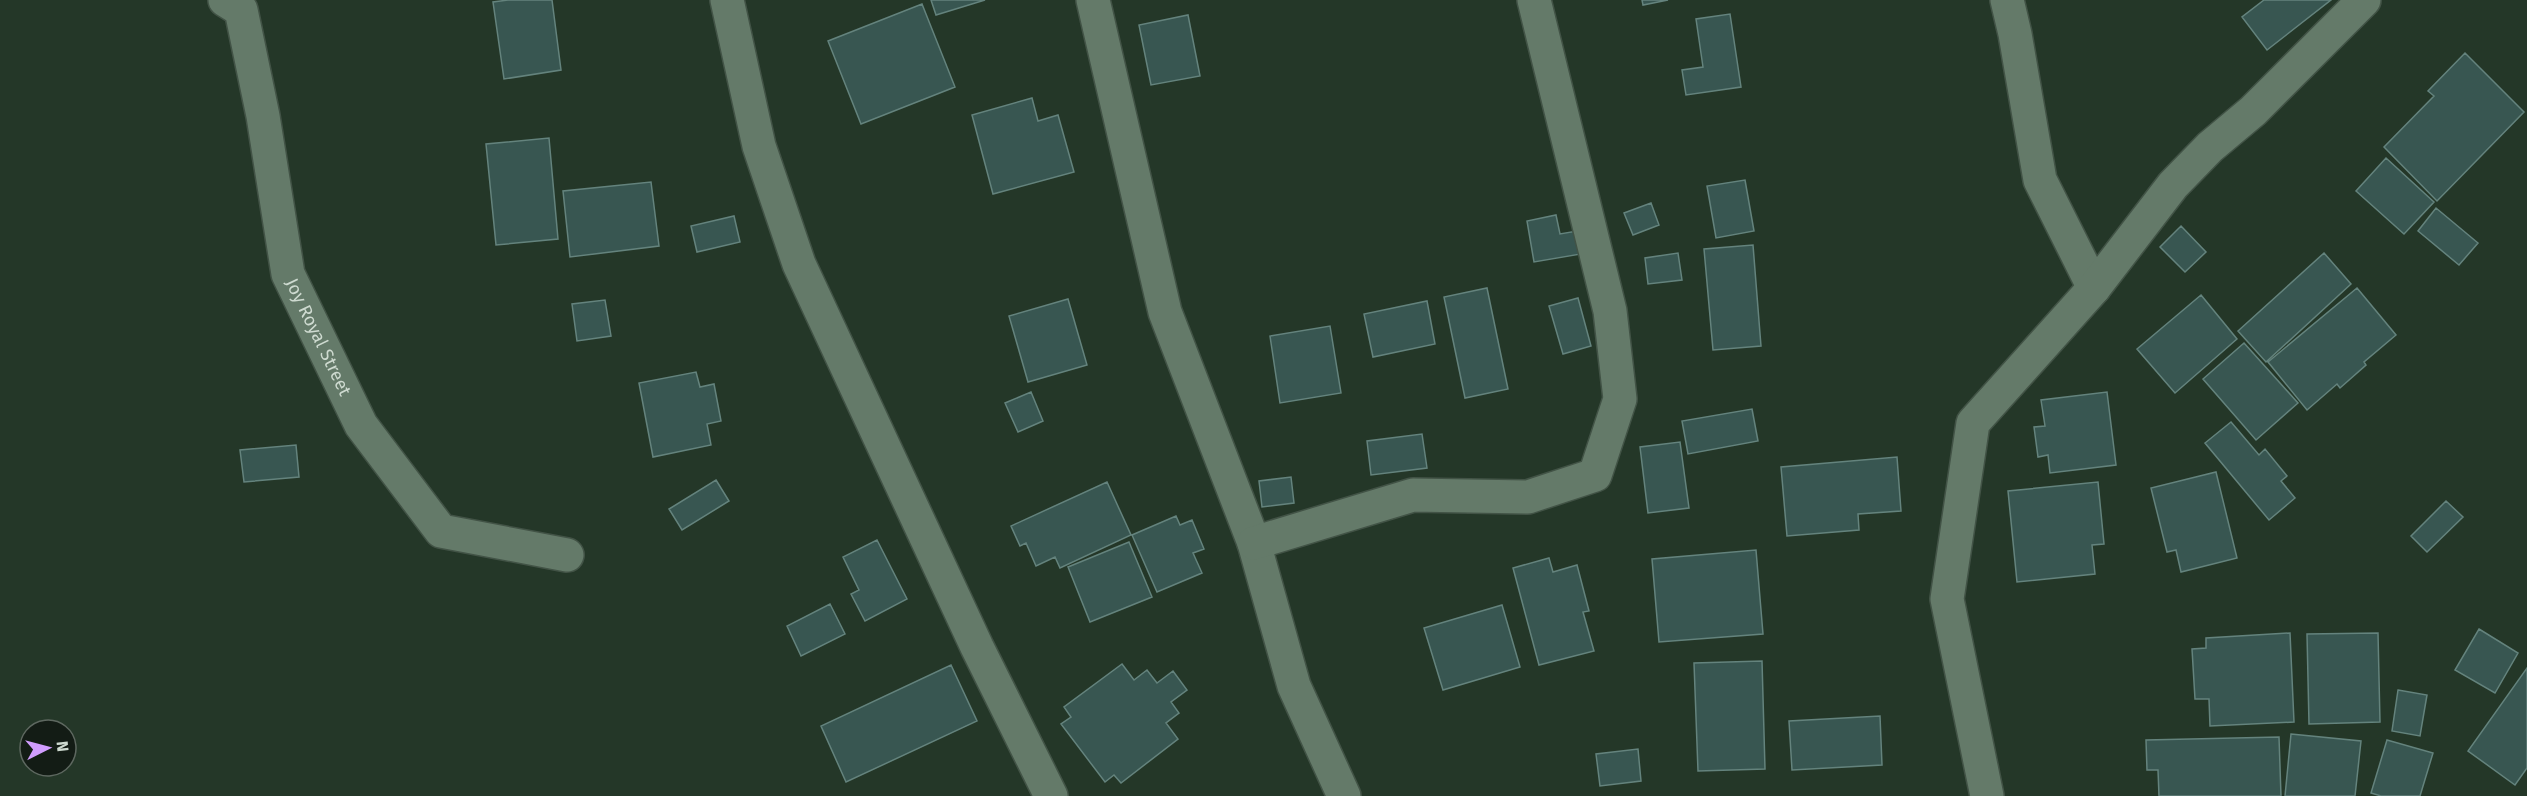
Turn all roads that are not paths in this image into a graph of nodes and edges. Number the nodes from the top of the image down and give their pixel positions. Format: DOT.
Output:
graph roads {
  1 [pos="727,0"];
  2 [pos="1093,0"];
  3 [pos="1534,0"];
  4 [pos="2007,0"];
  5 [pos="2364,0"];
  6 [pos="235,3"];
  7 [pos="2094,288"];
  8 [pos="1254,543"];
  9 [pos="567,555"];
  10 [pos="1051,796"];
  11 [pos="1344,796"];
  12 [pos="1987,796"];
  1 -- 10 [label="street"];
  2 -- 8 [label="street"];
  3 -- 8 [label="street"];
  4 -- 7 [label="street"];
  5 -- 7 [label="street"];
  6 -- 9 [label="street, Joy Royal Street"];
  7 -- 12 [label="street"];
  8 -- 11 [label="street"];
}
